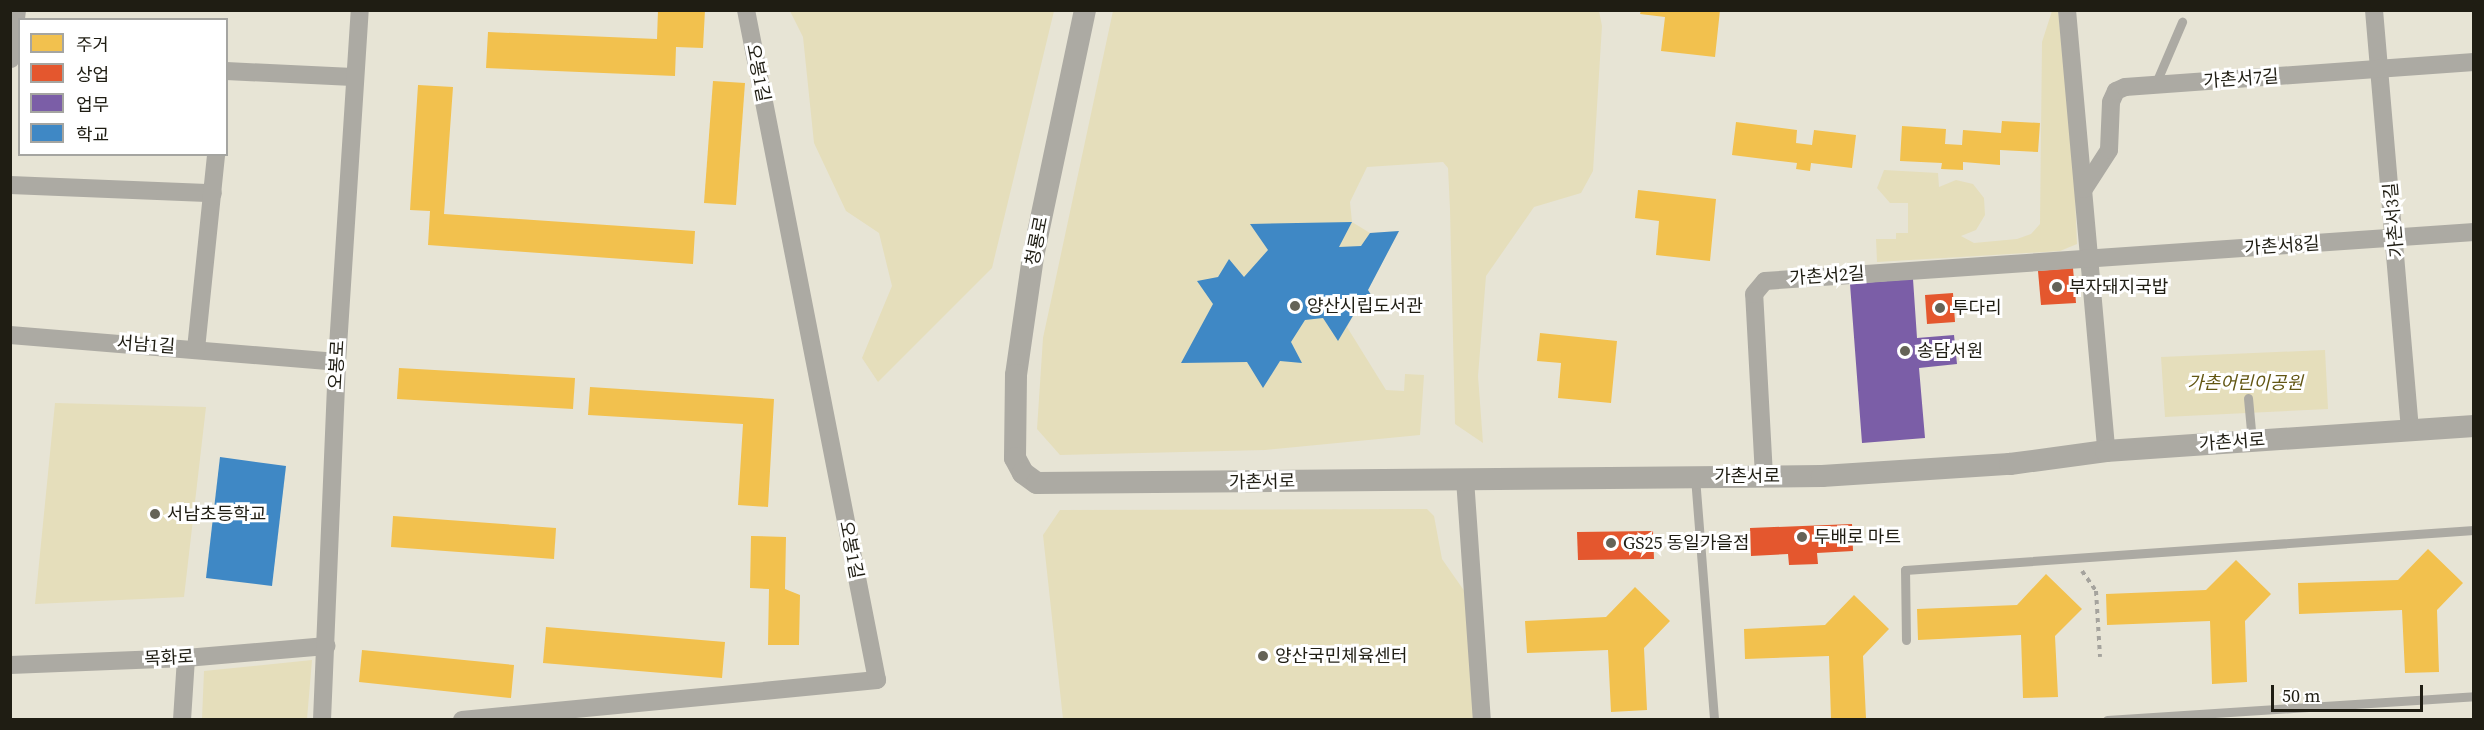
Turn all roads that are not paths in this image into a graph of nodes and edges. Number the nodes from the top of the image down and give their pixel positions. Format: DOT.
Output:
graph roads {
  1 [pos="17,10"];
  2 [pos="360,10"];
  3 [pos="746,10"];
  4 [pos="1085,10"];
  5 [pos="2067,10"];
  6 [pos="2374,10"];
  7 [pos="2182,22"];
  8 [pos="14,59"];
  9 [pos="2474,62"];
  10 [pos="2381,69"];
  11 [pos="228,71"];
  12 [pos="353,77"];
  13 [pos="2155,85"];
  14 [pos="216,156"];
  15 [pos="10,185"];
  16 [pos="2084,189"];
  17 [pos="213,193"];
  18 [pos="2474,232"];
  19 [pos="2396,239"];
  20 [pos="2090,258"];
  21 [pos="10,335"];
  22 [pos="196,349"];
  23 [pos="337,362"];
  24 [pos="2248,398"];
  25 [pos="2474,426"];
  26 [pos="2410,430"];
  27 [pos="2252,441"];
  28 [pos="2106,451"];
  29 [pos="1023,473"];
  30 [pos="1695,476"];
  31 [pos="1764,476"];
  32 [pos="1465,479"];
  33 [pos="2474,530"];
  34 [pos="1906,640"];
  35 [pos="326,646"];
  36 [pos="186,658"];
  37 [pos="10,665"];
  38 [pos="2474,696"];
  39 [pos="182,720"];
  40 [pos="322,720"];
  41 [pos="462,720"];
  42 [pos="1482,720"];
  43 [pos="1714,720"];
  44 [pos="2107,720"];
  1 -- 8 [label="street"];
  2 -- 12 [label="street, 오봉로"];
  3 -- 41 [label="street, 오봉1길"];
  4 -- 29 [label="street, 청룡로"];
  5 -- 16 [label="street"];
  6 -- 10 [label="street, 가촌서3길"];
  7 -- 13 [label="lane"];
  9 -- 10 [label="street, 가촌서7길"];
  10 -- 13 [label="street, 가촌서7길"];
  10 -- 19 [label="street, 가촌서3길"];
  11 -- 12 [label="street"];
  12 -- 23 [label="street, 오봉로"];
  13 -- 16 [label="street, 가촌서7길"];
  14 -- 17 [label="street, 서남1길"];
  15 -- 17 [label="street"];
  16 -- 20 [label="street"];
  17 -- 22 [label="street, 서남1길"];
  18 -- 19 [label="street, 가촌서8길"];
  19 -- 20 [label="street, 가촌서8길"];
  19 -- 26 [label="street, 가촌서3길"];
  20 -- 28 [label="street"];
  20 -- 31 [label="street, 가촌서2길"];
  21 -- 22 [label="street, 서남1길"];
  22 -- 23 [label="street"];
  23 -- 35 [label="street, 오봉로"];
  24 -- 27 [label="lane"];
  25 -- 26 [label="street, 가촌서로"];
  26 -- 27 [label="street, 가촌서로"];
  27 -- 28 [label="street, 가촌서로"];
  28 -- 31 [label="street, 가촌서로"];
  29 -- 32 [label="street, 가촌서로"];
  30 -- 31 [label="street, 가촌서로"];
  30 -- 32 [label="street, 가촌서로"];
  30 -- 43 [label="lane"];
  32 -- 42 [label="street"];
  33 -- 34 [label="lane"];
  35 -- 36 [label="street, 목화로"];
  35 -- 40 [label="street, 오봉로"];
  36 -- 37 [label="street, 목화로"];
  36 -- 39 [label="street"];
  38 -- 44 [label="lane"];
}
